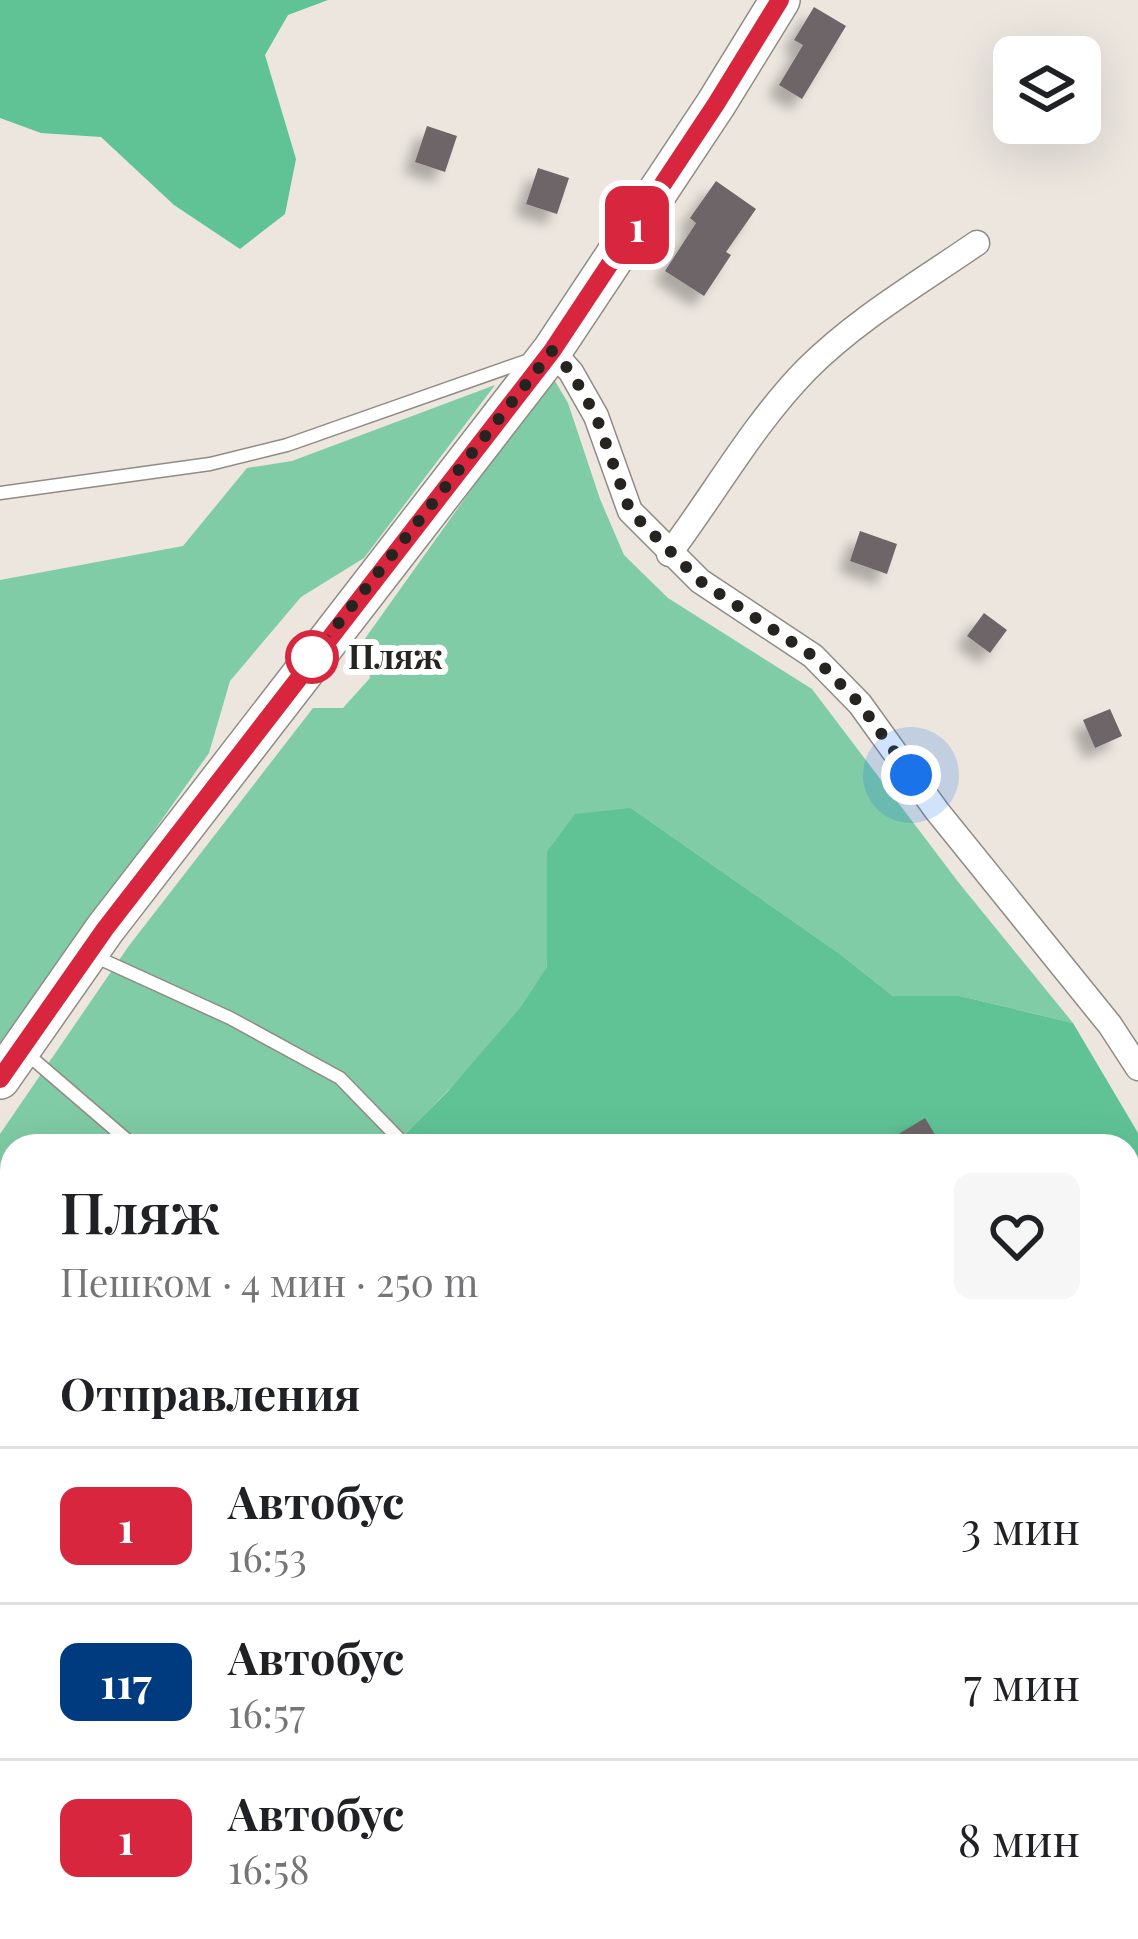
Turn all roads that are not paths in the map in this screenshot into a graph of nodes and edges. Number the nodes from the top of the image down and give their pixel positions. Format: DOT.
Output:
graph roads {
  1 [pos="780,0"];
  2 [pos="977,243"];
  3 [pos="552,351"];
  4 [pos="0,493"];
  5 [pos="669,554"];
  6 [pos="88,953"];
  7 [pos="10,1064"];
  8 [pos="1138,1068"];
  9 [pos="116,1134"];
  10 [pos="394,1134"];
  1 -- 3 [label="main road"];
  2 -- 5 [label="street"];
  3 -- 4 [label="lane"];
  3 -- 5 [label="street"];
  3 -- 6 [label="main road"];
  5 -- 8 [label="street"];
  6 -- 7 [label="main road"];
  6 -- 10 [label="lane"];
  7 -- 9 [label="lane"];
}
